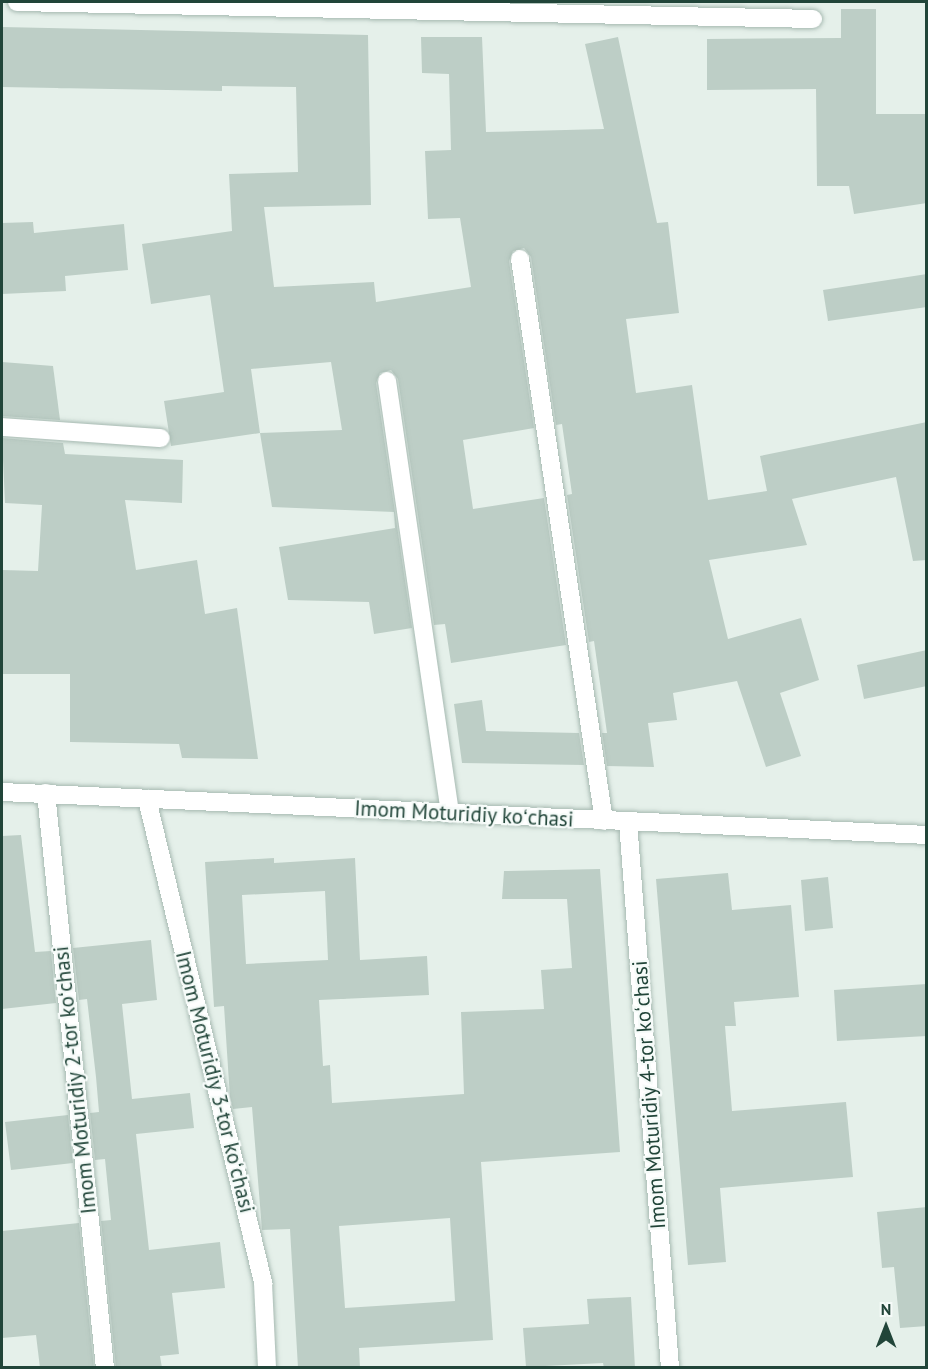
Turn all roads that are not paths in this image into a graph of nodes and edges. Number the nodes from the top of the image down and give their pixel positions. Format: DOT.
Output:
graph roads {
  1 [pos="17,2"];
  2 [pos="813,19"];
  3 [pos="520,259"];
  4 [pos="387,381"];
  5 [pos="2,427"];
  6 [pos="161,438"];
  7 [pos="2,792"];
  8 [pos="46,793"];
  9 [pos="147,799"];
  10 [pos="450,813"];
  11 [pos="604,821"];
  12 [pos="628,822"];
  13 [pos="927,835"];
  14 [pos="105,1368"];
  15 [pos="267,1368"];
  16 [pos="670,1368"];
  1 -- 2 [label="street"];
  3 -- 11 [label="street"];
  4 -- 10 [label="street"];
  5 -- 6 [label="street"];
  7 -- 8 [label="street, Imom Moturidiy koʻchasi"];
  8 -- 9 [label="street, Imom Moturidiy koʻchasi"];
  8 -- 14 [label="street, Imom Moturidiy 2-tor koʻchasi"];
  9 -- 10 [label="street, Imom Moturidiy koʻchasi"];
  9 -- 15 [label="street, Imom Moturidiy 3-tor koʻchasi"];
  10 -- 11 [label="street, Imom Moturidiy koʻchasi"];
  11 -- 12 [label="street, Imom Moturidiy koʻchasi"];
  12 -- 13 [label="street, Imom Moturidiy koʻchasi"];
  12 -- 16 [label="street, Imom Moturidiy 4-tor koʻchasi"];
}
